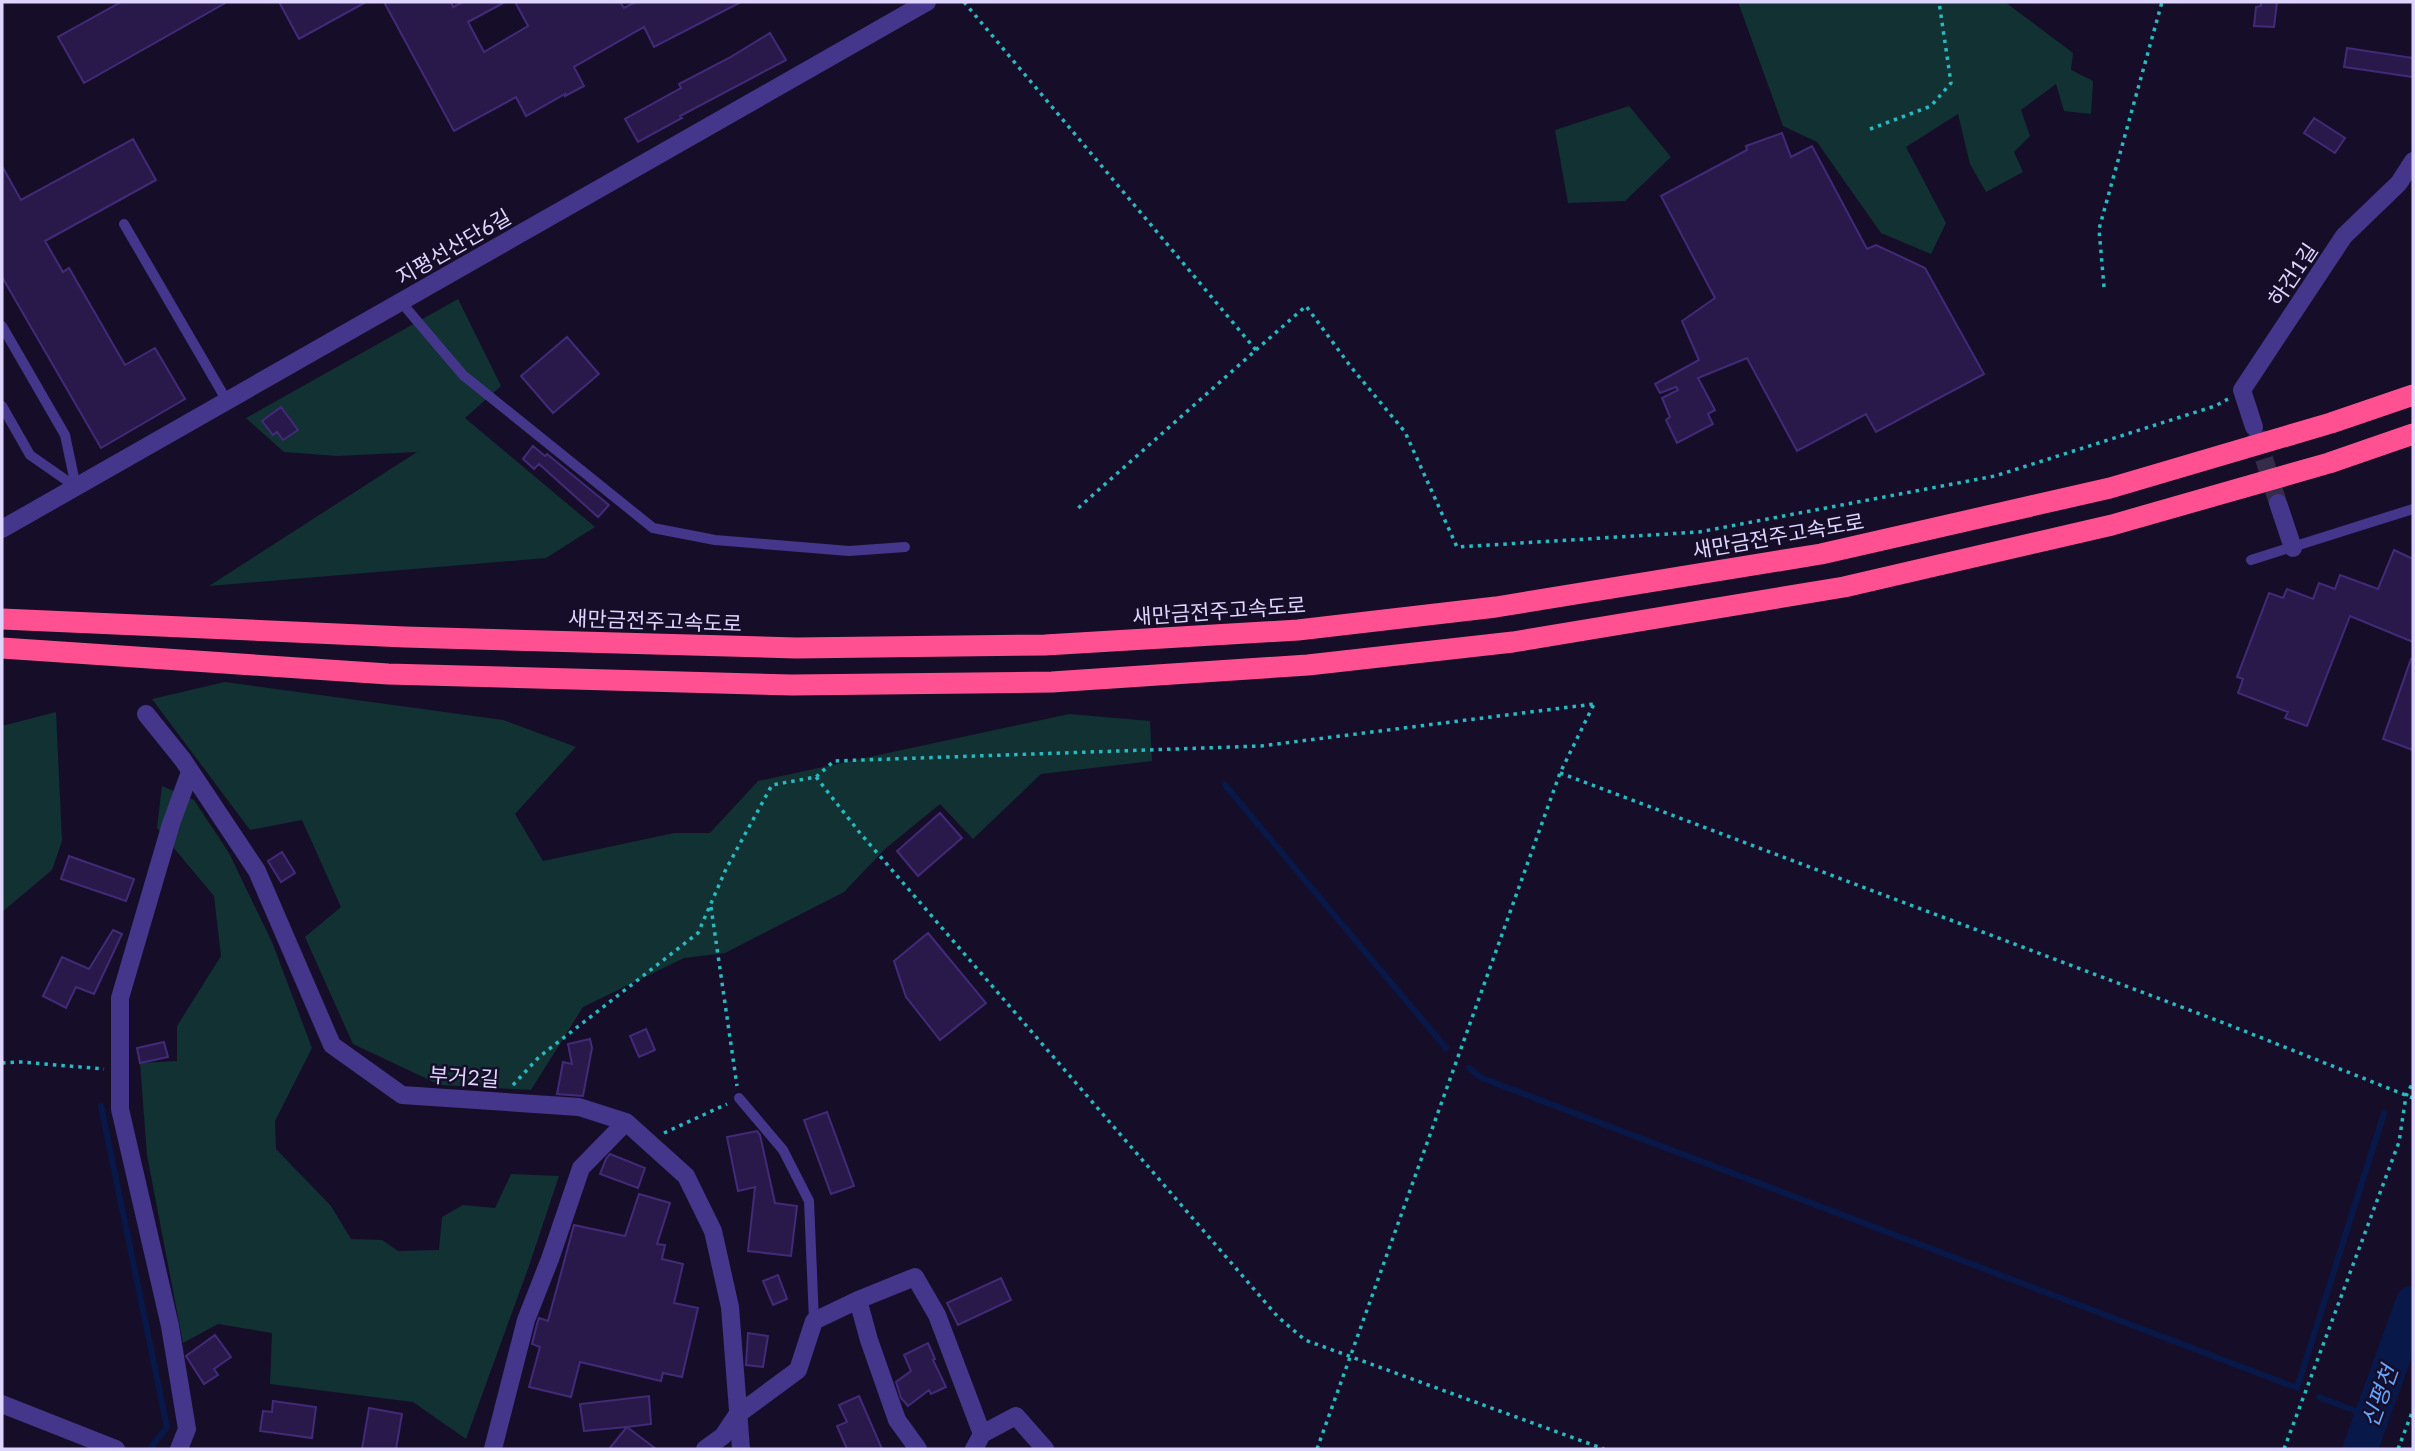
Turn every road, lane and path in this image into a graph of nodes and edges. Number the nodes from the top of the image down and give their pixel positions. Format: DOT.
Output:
graph roads {
  1 [pos="927,2"];
  2 [pos="964,2"];
  3 [pos="1939,2"];
  4 [pos="2162,2"];
  5 [pos="1870,129"];
  6 [pos="2413,161"];
  7 [pos="124,224"];
  8 [pos="2104,287"];
  9 [pos="401,302"];
  10 [pos="2,326"];
  11 [pos="1256,350"];
  12 [pos="2242,390"];
  13 [pos="2413,395"];
  14 [pos="227,401"];
  15 [pos="2,406"];
  16 [pos="2254,427"];
  17 [pos="2413,434"];
  18 [pos="76,487"];
  19 [pos="2278,503"];
  20 [pos="2413,509"];
  21 [pos="1076,510"];
  22 [pos="2,529"];
  23 [pos="905,547"];
  24 [pos="2293,548"];
  25 [pos="2251,560"];
  26 [pos="2,619"];
  27 [pos="2,648"];
  28 [pos="146,714"];
  29 [pos="190,772"];
  30 [pos="1560,773"];
  31 [pos="816,777"];
  32 [pos="710,904"];
  33 [pos="2,1063"];
  34 [pos="120,1070"];
  35 [pos="2413,1082"];
  36 [pos="2406,1096"];
  37 [pos="739,1098"];
  38 [pos="2413,1098"];
  39 [pos="498,1101"];
  40 [pos="626,1122"];
  41 [pos="647,1141"];
  42 [pos="858,1300"];
  43 [pos="814,1321"];
  44 [pos="1350,1356"];
  45 [pos="2,1404"];
  46 [pos="2413,1410"];
  47 [pos="737,1415"];
  48 [pos="978,1442"];
  49 [pos="116,1449"];
  50 [pos="180,1449"];
  51 [pos="493,1449"];
  52 [pos="705,1449"];
  53 [pos="741,1449"];
  54 [pos="918,1449"];
  55 [pos="1045,1449"];
  56 [pos="1317,1449"];
  57 [pos="1604,1449"];
  58 [pos="2284,1449"];
  59 [pos="2398,1449"];
  1 -- 9 [label="street, 지평선산단6길"];
  2 -- 11 [label="path"];
  3 -- 5 [label="path"];
  4 -- 8 [label="path"];
  6 -- 12 [label="street, 하건1길"];
  7 -- 14 [label="lane"];
  9 -- 14 [label="street, 지평선산단6길"];
  9 -- 23 [label="lane"];
  10 -- 18 [label="lane"];
  11 -- 12 [label="path"];
  11 -- 21 [label="path"];
  12 -- 16 [label="street"];
  13 -- 26 [label="highway, 새만금전주고속도로"];
  14 -- 18 [label="street, 지평선산단6길"];
  15 -- 18 [label="lane"];
  17 -- 27 [label="highway"];
  18 -- 22 [label="street, 지평선산단6길"];
  19 -- 24 [label="street"];
  20 -- 24 [label="lane"];
  24 -- 25 [label="lane"];
  28 -- 29 [label="street, 부거2길"];
  29 -- 34 [label="street"];
  29 -- 39 [label="street, 부거2길"];
  30 -- 31 [label="path"];
  30 -- 36 [label="path"];
  30 -- 44 [label="path"];
  31 -- 32 [label="path"];
  31 -- 44 [label="path"];
  32 -- 37 [label="path"];
  32 -- 39 [label="path"];
  33 -- 34 [label="path"];
  34 -- 50 [label="street"];
  35 -- 36 [label="path"];
  36 -- 38 [label="path"];
  36 -- 58 [label="path"];
  37 -- 41 [label="path"];
  37 -- 43 [label="lane"];
  39 -- 40 [label="street, 부거2길"];
  40 -- 41 [label="street, 부거2길"];
  40 -- 51 [label="street"];
  41 -- 47 [label="street, 부거2길"];
  42 -- 43 [label="street"];
  42 -- 48 [label="street"];
  42 -- 54 [label="street"];
  43 -- 47 [label="street"];
  44 -- 56 [label="path"];
  44 -- 57 [label="path"];
  45 -- 49 [label="street"];
  46 -- 59 [label="path"];
  47 -- 52 [label="street"];
  47 -- 53 [label="street, 부거2길"];
  48 -- 55 [label="street"];
}
